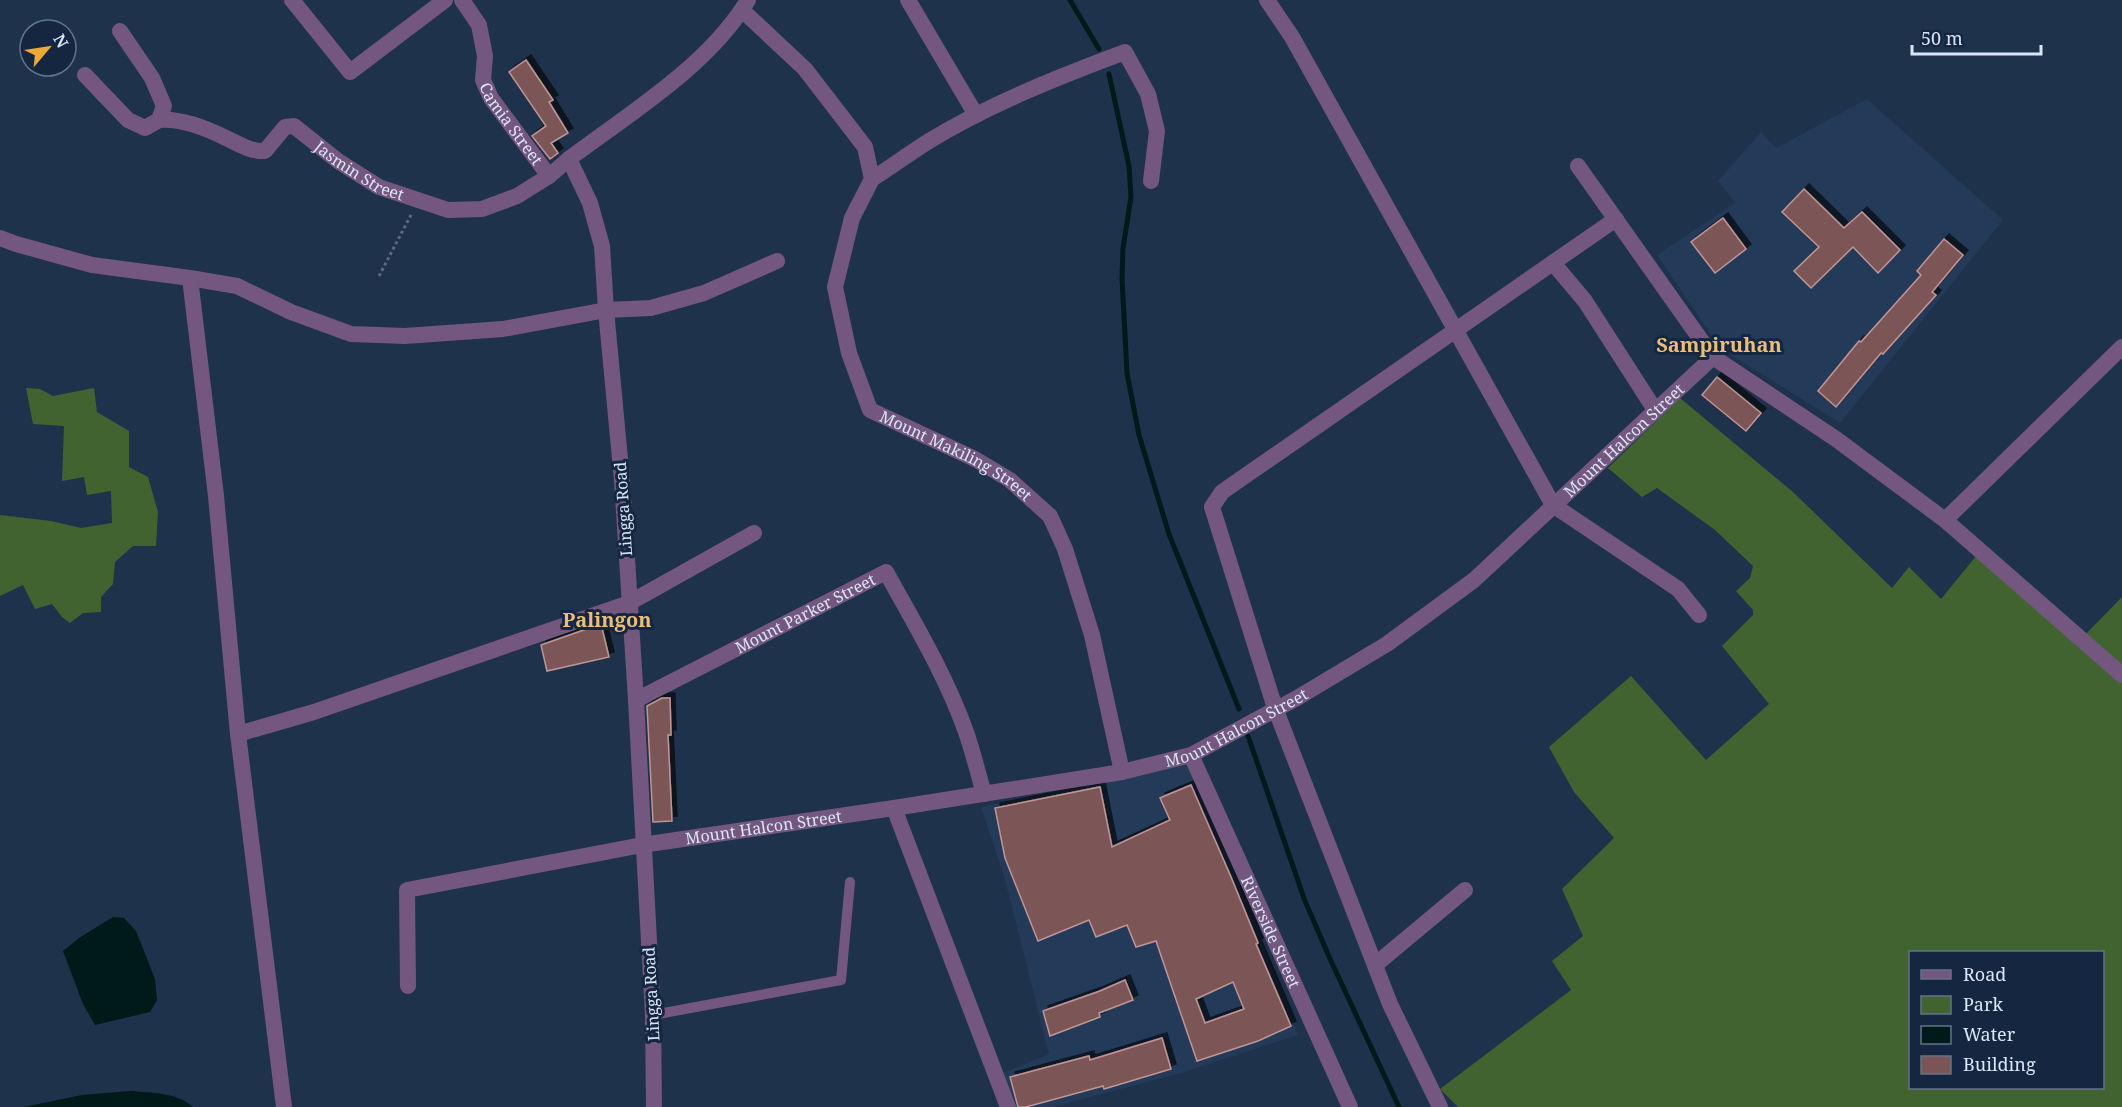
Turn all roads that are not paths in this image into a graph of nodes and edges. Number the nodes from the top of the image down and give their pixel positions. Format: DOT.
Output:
graph roads {
  1 [pos="292,0"];
  2 [pos="445,0"];
  3 [pos="462,0"];
  4 [pos="908,0"];
  5 [pos="1267,0"];
  6 [pos="745,5"];
  7 [pos="120,31"];
  8 [pos="85,75"];
  9 [pos="976,116"];
  10 [pos="159,120"];
  11 [pos="569,159"];
  12 [pos="1578,166"];
  13 [pos="549,176"];
  14 [pos="872,180"];
  15 [pos="1151,181"];
  16 [pos="1616,219"];
  17 [pos="0,238"];
  18 [pos="777,261"];
  19 [pos="1553,263"];
  20 [pos="190,278"];
  21 [pos="606,310"];
  22 [pos="1455,331"];
  23 [pos="2122,347"];
  24 [pos="1713,357"];
  25 [pos="1655,410"];
  26 [pos="1553,505"];
  27 [pos="1945,520"];
  28 [pos="754,533"];
  29 [pos="629,603"];
  30 [pos="1699,615"];
  31 [pos="2122,675"];
  32 [pos="636,700"];
  33 [pos="1275,708"];
  34 [pos="238,734"];
  35 [pos="1191,755"];
  36 [pos="1122,772"];
  37 [pos="984,794"];
  38 [pos="894,808"];
  39 [pos="642,845"];
  40 [pos="850,882"];
  41 [pos="1465,890"];
  42 [pos="1375,965"];
  43 [pos="408,986"];
  44 [pos="653,1015"];
  45 [pos="284,1107"];
  46 [pos="654,1107"];
  47 [pos="1008,1107"];
  48 [pos="1350,1107"];
  49 [pos="1440,1107"];
  1 -- 2 [label="street"];
  3 -- 13 [label="street, Camia Street"];
  4 -- 9 [label="street"];
  5 -- 22 [label="street"];
  6 -- 11 [label="street"];
  6 -- 14 [label="street"];
  7 -- 10 [label="street"];
  8 -- 10 [label="street, Jasmin Street"];
  9 -- 14 [label="street"];
  9 -- 15 [label="street"];
  10 -- 13 [label="street, Jasmin Street"];
  11 -- 13 [label="street, Jasmin Street"];
  11 -- 21 [label="street, Lingga Road"];
  12 -- 16 [label="street"];
  14 -- 36 [label="street, Mount Makiling Street"];
  16 -- 19 [label="street"];
  16 -- 24 [label="street"];
  17 -- 20 [label="street"];
  18 -- 21 [label="street"];
  19 -- 22 [label="street"];
  19 -- 25 [label="street"];
  20 -- 21 [label="street"];
  20 -- 34 [label="street"];
  21 -- 29 [label="street, Lingga Road"];
  22 -- 26 [label="street"];
  22 -- 33 [label="street"];
  23 -- 27 [label="street"];
  24 -- 25 [label="street, Mount Halcon Street"];
  24 -- 27 [label="street"];
  25 -- 26 [label="street, Mount Halcon Street"];
  26 -- 30 [label="street"];
  26 -- 33 [label="street, Mount Halcon Street"];
  27 -- 31 [label="street"];
  28 -- 29 [label="street"];
  29 -- 32 [label="street, Lingga Road"];
  29 -- 34 [label="street"];
  32 -- 37 [label="street, Mount Parker Street"];
  32 -- 39 [label="street, Lingga Road"];
  33 -- 35 [label="street, Mount Halcon Street"];
  33 -- 42 [label="street"];
  34 -- 45 [label="street"];
  35 -- 36 [label="street, Mount Halcon Street"];
  35 -- 48 [label="street, Riverside Street"];
  36 -- 37 [label="street, Mount Halcon Street"];
  37 -- 38 [label="street, Mount Halcon Street"];
  38 -- 39 [label="street, Mount Halcon Street"];
  38 -- 47 [label="street"];
  39 -- 43 [label="street, Mount Halcon Street"];
  39 -- 44 [label="street, Lingga Road"];
  40 -- 44 [label="lane"];
  41 -- 42 [label="street"];
  42 -- 49 [label="street"];
  44 -- 46 [label="street, Lingga Road"];
}
